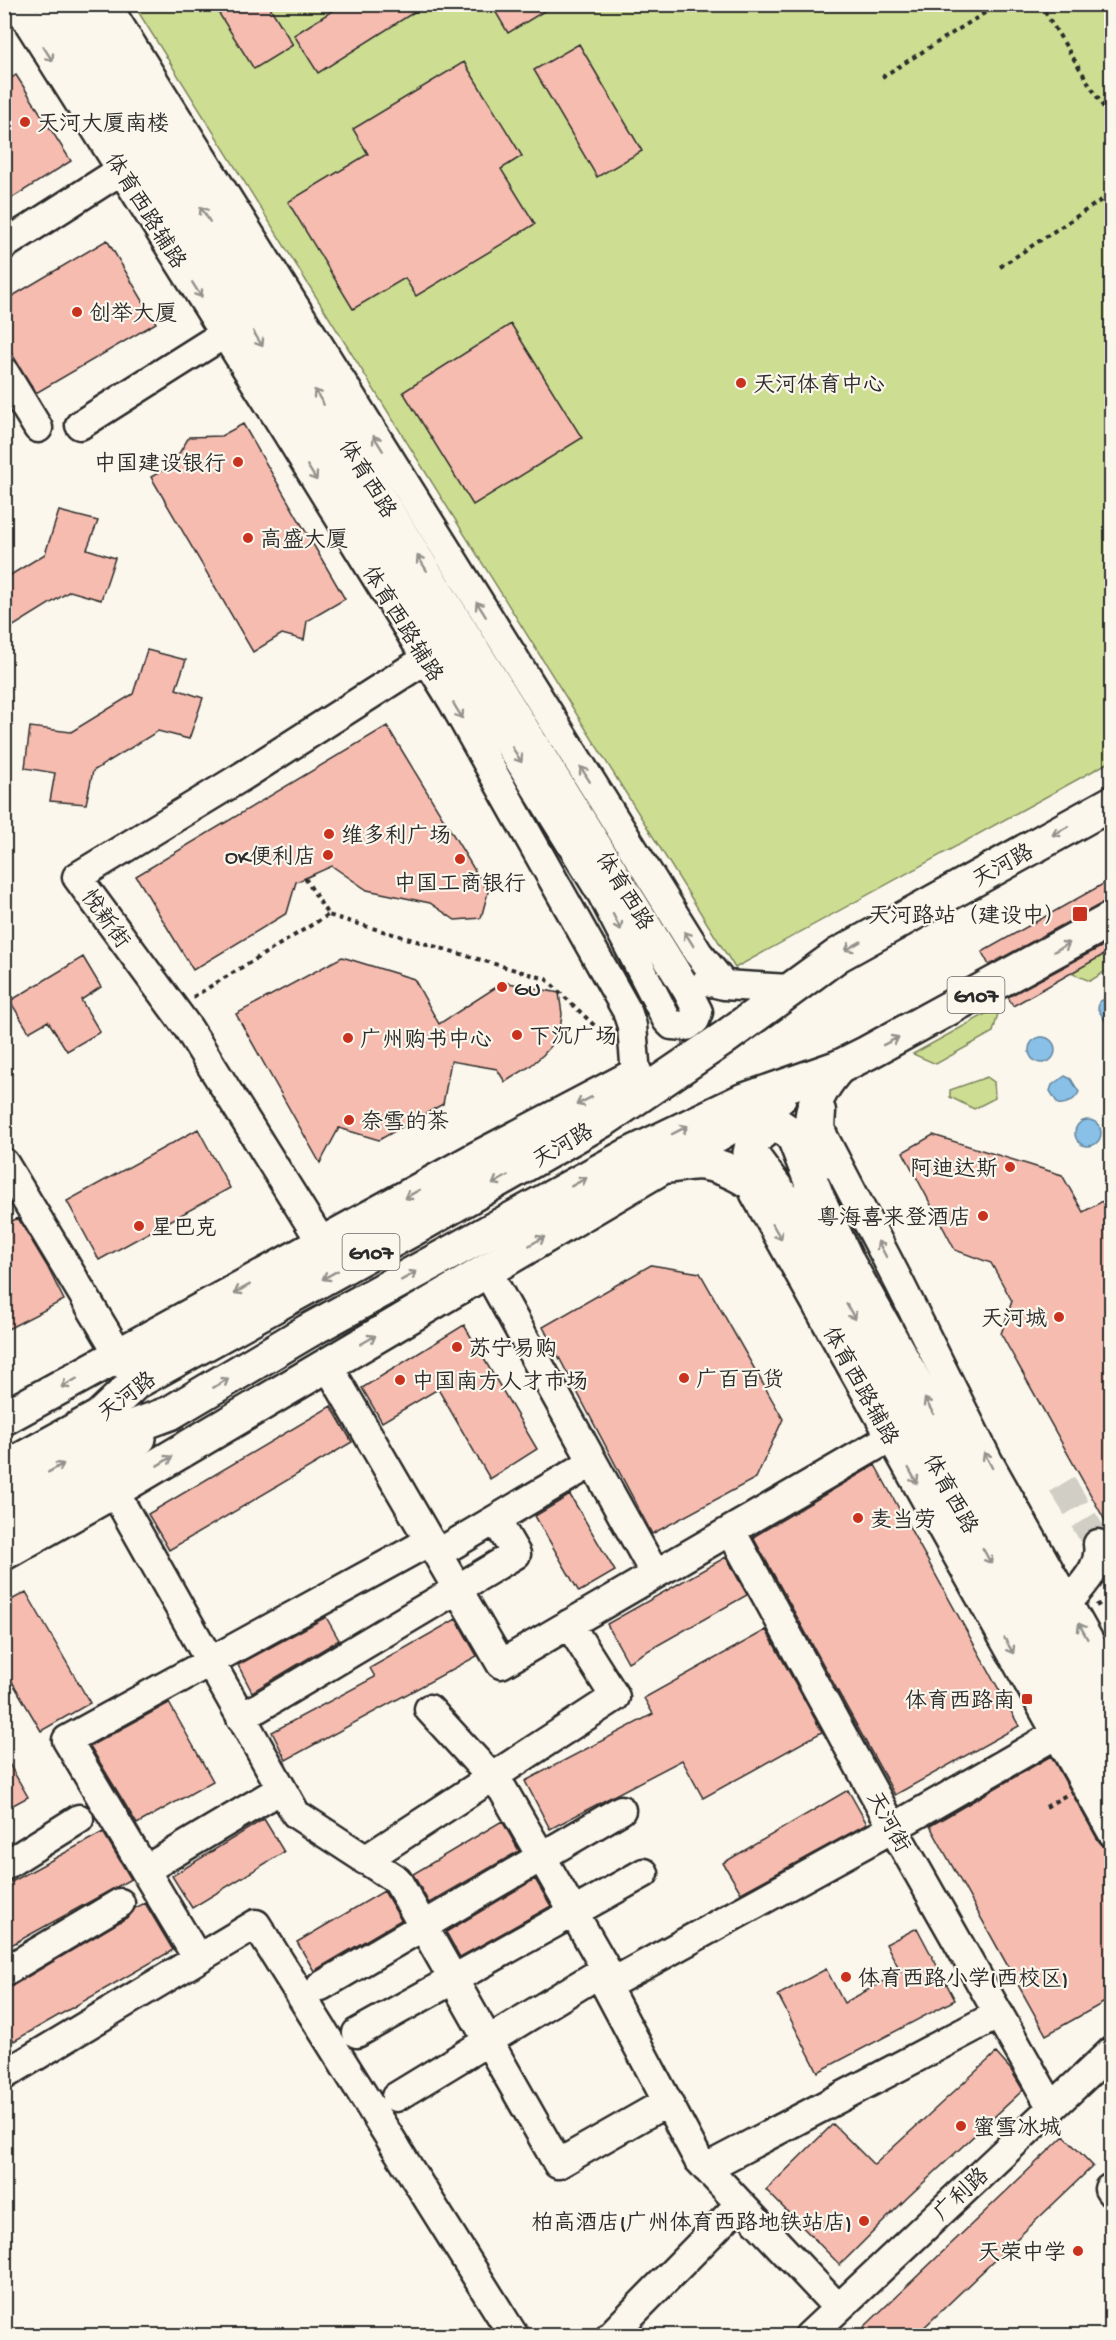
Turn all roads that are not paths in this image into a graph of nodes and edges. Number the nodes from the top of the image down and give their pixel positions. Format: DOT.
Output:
graph roads {
  1 [pos="17,4"];
  2 [pos="50,4"];
  3 [pos="74,4"];
  4 [pos="105,4"];
  5 [pos="133,163"];
  6 [pos="4,244"];
  7 [pos="224,334"];
  8 [pos="4,372"];
  9 [pos="80,425"];
  10 [pos="296,425"];
  11 [pos="38,428"];
  12 [pos="426,659"];
  13 [pos="1112,803"];
  14 [pos="1112,919"];
  15 [pos="664,951"];
  16 [pos="633,952"];
  17 [pos="724,986"];
  18 [pos="789,989"];
  19 [pos="723,1039"];
  20 [pos="839,1066"];
  21 [pos="636,1075"];
  22 [pos="605,1119"];
  23 [pos="4,1163"];
  24 [pos="665,1167"];
  25 [pos="750,1167"];
  26 [pos="804,1203"];
  27 [pos="322,1243"];
  28 [pos="487,1270"];
  29 [pos="900,1284"];
  30 [pos="868,1299"];
  31 [pos="327,1364"];
  32 [pos="128,1369"];
  33 [pos="170,1413"];
  34 [pos="4,1418"];
  35 [pos="891,1437"];
  36 [pos="4,1446"];
  37 [pos="593,1462"];
  38 [pos="4,1469"];
  39 [pos="108,1480"];
  40 [pos="4,1496"];
  41 [pos="496,1520"];
  42 [pos="4,1524"];
  43 [pos="731,1531"];
  44 [pos="1098,1544"];
  45 [pos="434,1548"];
  46 [pos="4,1552"];
  47 [pos="655,1574"];
  48 [pos="458,1589"];
  49 [pos="1081,1605"];
  50 [pos="569,1624"];
  51 [pos="1112,1682"];
  52 [pos="429,1709"];
  53 [pos="241,1718"];
  54 [pos="1068,1727"];
  55 [pos="1112,1732"];
  56 [pos="1112,1780"];
  57 [pos="281,1788"];
  58 [pos="621,1810"];
  59 [pos="79,1819"];
  60 [pos="893,1828"];
  61 [pos="1112,1832"];
  62 [pos="365,1860"];
  63 [pos="4,1866"];
  64 [pos="145,1870"];
  65 [pos="644,1873"];
  66 [pos="120,1903"];
  67 [pos="198,1959"];
  68 [pos="161,1962"];
  69 [pos="4,1972"];
  70 [pos="321,1986"];
  71 [pos="999,2014"];
  72 [pos="357,2034"];
  73 [pos="1112,2051"];
  74 [pos="4,2058"];
  75 [pos="4,2075"];
  76 [pos="396,2097"];
  77 [pos="667,2102"];
  78 [pos="1052,2108"];
  79 [pos="702,2163"];
  80 [pos="740,2204"];
  81 [pos="838,2308"];
  82 [pos="514,2336"];
  83 [pos="610,2336"];
  84 [pos="809,2336"];
  1 -- 5 [label="street, 体育西路辅路, one-way"];
  2 -- 5 [label="street, 体育西路"];
  15 -- 3 [label="street, 体育西路, one-way"];
  17 -- 4 [label="street, one-way"];
  5 -- 6 [label="street"];
  5 -- 7 [label="street, 体育西路辅路, one-way"];
  5 -- 10 [label="street, 体育西路, one-way"];
  7 -- 9 [label="street"];
  7 -- 10 [label="street, 体育西路辅路"];
  8 -- 11 [label="street"];
  10 -- 12 [label="street, 体育西路辅路, one-way"];
  10 -- 16 [label="street, 体育西路, one-way"];
  12 -- 21 [label="street, 体育西路辅路, one-way"];
  12 -- 27 [label="street, 悦新街"];
  13 -- 18 [label="main road, 天河路 / G107, one-way"];
  20 -- 14 [label="main road, 天河路 / G107, one-way"];
  15 -- 16 [label="street, 体育西路"];
  15 -- 17 [label="street"];
  16 -- 21 [label="street"];
  17 -- 18 [label="street"];
  18 -- 19 [label="main road, 天河路 / G107"];
  19 -- 21 [label="street"];
  19 -- 22 [label="main road, 天河路 / G107"];
  20 -- 24 [label="main road"];
  20 -- 26 [label="main road"];
  29 -- 20 [label="street, one-way"];
  33 -- 20 [label="main road, 天河路 / G107, one-way"];
  21 -- 22 [label="street"];
  21 -- 27 [label="main road, one-way"];
  22 -- 32 [label="main road, 天河路 / G107, one-way"];
  23 -- 32 [label="street"];
  24 -- 25 [label="main road"];
  28 -- 24 [label="main road, one-way"];
  25 -- 26 [label="main road"];
  25 -- 26 [label="main road"];
  25 -- 35 [label="street, 体育西路辅路, one-way"];
  26 -- 30 [label="main road, 体育西路"];
  26 -- 54 [label="main road, 体育西路, one-way"];
  27 -- 32 [label="main road, one-way"];
  31 -- 28 [label="main road, one-way"];
  28 -- 37 [label="street"];
  29 -- 30 [label="street"];
  49 -- 29 [label="street, one-way"];
  55 -- 30 [label="main road, 体育西路, one-way"];
  39 -- 31 [label="main road, one-way"];
  31 -- 45 [label="street"];
  32 -- 34 [label="main road, one-way"];
  32 -- 36 [label="main road"];
  32 -- 38 [label="main road, 天河路 / G107"];
  33 -- 39 [label="main road"];
  40 -- 33 [label="main road, 天河路 / G107, one-way"];
  35 -- 43 [label="street"];
  35 -- 54 [label="street, 体育西路辅路, one-way"];
  37 -- 41 [label="street"];
  37 -- 47 [label="street"];
  39 -- 42 [label="main road"];
  39 -- 46 [label="main road"];
  39 -- 53 [label="street"];
  41 -- 45 [label="street"];
  41 -- 48 [label="street"];
  43 -- 47 [label="street"];
  43 -- 60 [label="street, 天河街"];
  44 -- 49 [label="street"];
  45 -- 48 [label="street"];
  45 -- 64 [label="street"];
  47 -- 50 [label="street"];
  48 -- 50 [label="street"];
  48 -- 53 [label="street"];
  51 -- 49 [label="street, one-way"];
  50 -- 62 [label="street"];
  52 -- 76 [label="street"];
  53 -- 57 [label="street"];
  54 -- 56 [label="main road, 体育西路"];
  54 -- 60 [label="street"];
  54 -- 61 [label="street, 体育西路辅路"];
  57 -- 62 [label="street"];
  57 -- 64 [label="street"];
  58 -- 70 [label="street"];
  59 -- 63 [label="street"];
  60 -- 71 [label="street, 天河街"];
  60 -- 77 [label="street"];
  62 -- 77 [label="street"];
  64 -- 67 [label="street"];
  65 -- 72 [label="street"];
  66 -- 69 [label="street"];
  67 -- 75 [label="street"];
  67 -- 82 [label="street"];
  68 -- 74 [label="street"];
  71 -- 78 [label="street, 天河街"];
  71 -- 79 [label="street"];
  73 -- 78 [label="street, 广利路"];
  77 -- 79 [label="street"];
  78 -- 81 [label="street, 广利路"];
  79 -- 80 [label="street"];
  80 -- 81 [label="street"];
  80 -- 83 [label="street"];
  81 -- 84 [label="street, 广利路"];
}
